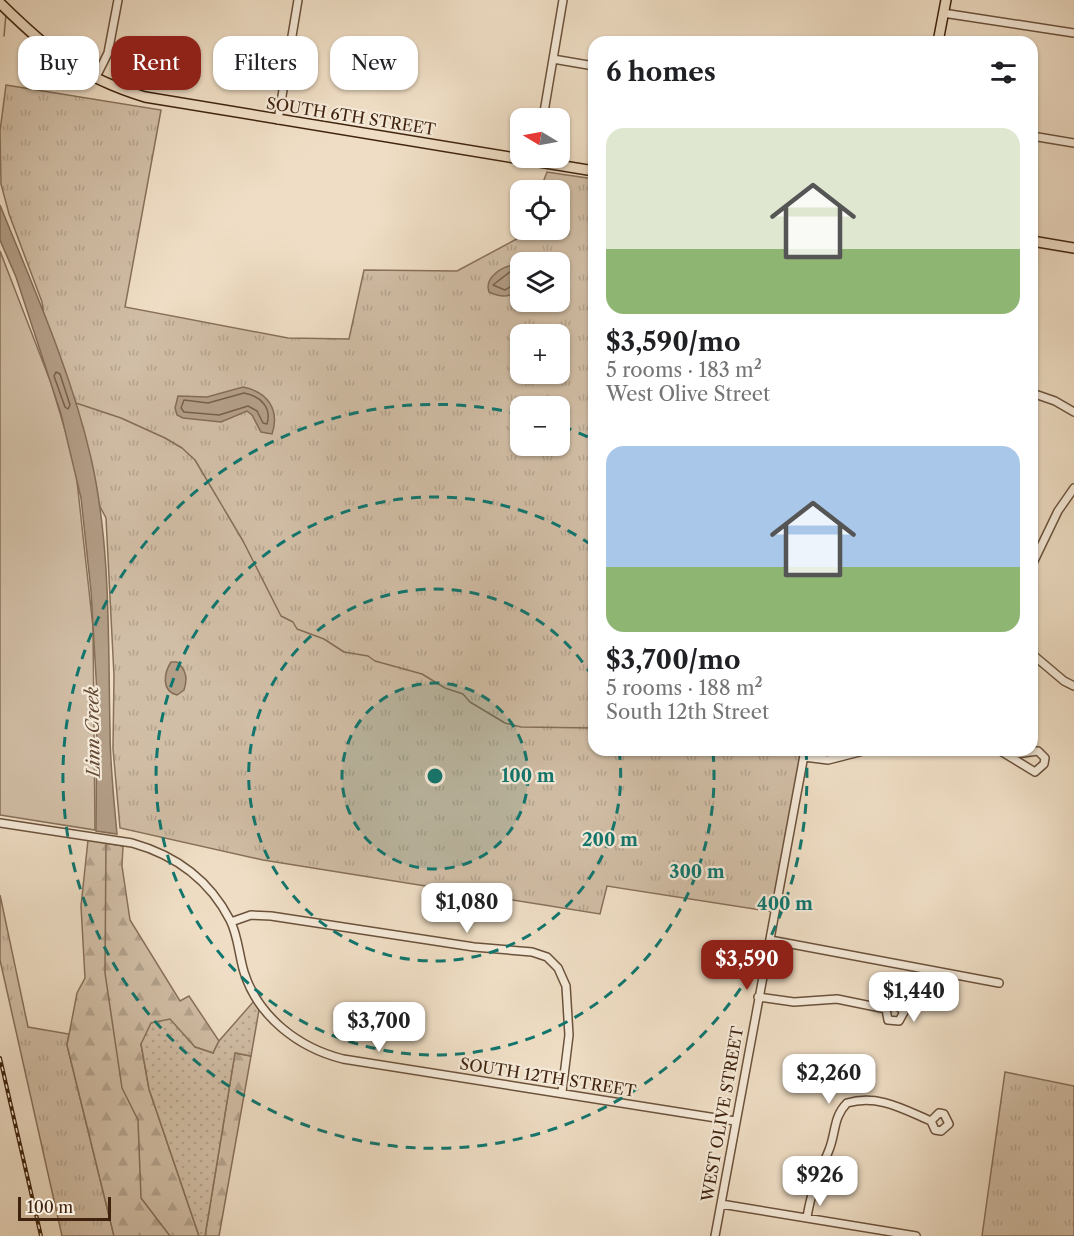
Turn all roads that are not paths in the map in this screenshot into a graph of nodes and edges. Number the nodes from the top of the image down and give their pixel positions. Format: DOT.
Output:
graph roads {
  1 [pos="118,0"];
  2 [pos="298,0"];
  3 [pos="563,0"];
  4 [pos="946,0"];
  5 [pos="0,3"];
  6 [pos="943,13"];
  7 [pos="1074,33"];
  8 [pos="34,36"];
  9 [pos="939,36"];
  10 [pos="553,59"];
  11 [pos="588,65"];
  12 [pos="99,71"];
  13 [pos="99,80"];
  14 [pos="545,108"];
  15 [pos="278,120"];
  16 [pos="1038,137"];
  17 [pos="1074,142"];
  18 [pos="510,156"];
  19 [pos="570,166"];
  20 [pos="588,170"];
  21 [pos="1038,242"];
  22 [pos="1074,248"];
  23 [pos="1038,395"];
  24 [pos="1074,412"];
  25 [pos="1074,488"];
  26 [pos="1038,553"];
  27 [pos="1038,659"];
  28 [pos="1074,686"];
  29 [pos="1038,751"];
  30 [pos="803,756"];
  31 [pos="814,756"];
  32 [pos="844,756"];
  33 [pos="1010,756"];
  34 [pos="0,822"];
  35 [pos="231,922"];
  36 [pos="770,940"];
  37 [pos="999,983"];
  38 [pos="758,997"];
  39 [pos="886,1009"];
  40 [pos="562,1092"];
  41 [pos="931,1120"];
  42 [pos="735,1121"];
  43 [pos="721,1204"];
  44 [pos="807,1217"];
  45 [pos="715,1236"];
  46 [pos="916,1236"];
  1 -- 12 [label="street"];
  2 -- 15 [label="street"];
  3 -- 10 [label="street"];
  4 -- 6 [label="main road"];
  5 -- 8 [label="main road, SOUTH 6TH STREET"];
  6 -- 7 [label="street"];
  6 -- 9 [label="main road"];
  10 -- 11 [label="street"];
  10 -- 14 [label="street"];
  13 -- 15 [label="main road, SOUTH 6TH STREET"];
  15 -- 18 [label="main road, SOUTH 6TH STREET"];
  16 -- 17 [label="street"];
  19 -- 20 [label="main road, SOUTH 6TH STREET"];
  21 -- 22 [label="main road"];
  23 -- 24 [label="street"];
  25 -- 26 [label="street"];
  27 -- 28 [label="street"];
  29 -- 33 [label="street"];
  30 -- 36 [label="street, WEST OLIVE STREET"];
  31 -- 32 [label="street"];
  34 -- 35 [label="street, SOUTH 12TH STREET"];
  35 -- 40 [label="street, SOUTH 12TH STREET"];
  35 -- 40 [label="street"];
  36 -- 37 [label="street"];
  36 -- 38 [label="street, WEST OLIVE STREET"];
  38 -- 39 [label="street"];
  38 -- 42 [label="street, WEST OLIVE STREET"];
  40 -- 42 [label="street, SOUTH 12TH STREET"];
  41 -- 44 [label="street"];
  42 -- 43 [label="street, WEST OLIVE STREET"];
  43 -- 44 [label="street"];
  43 -- 45 [label="street, WEST OLIVE STREET"];
  44 -- 46 [label="street"];
}
